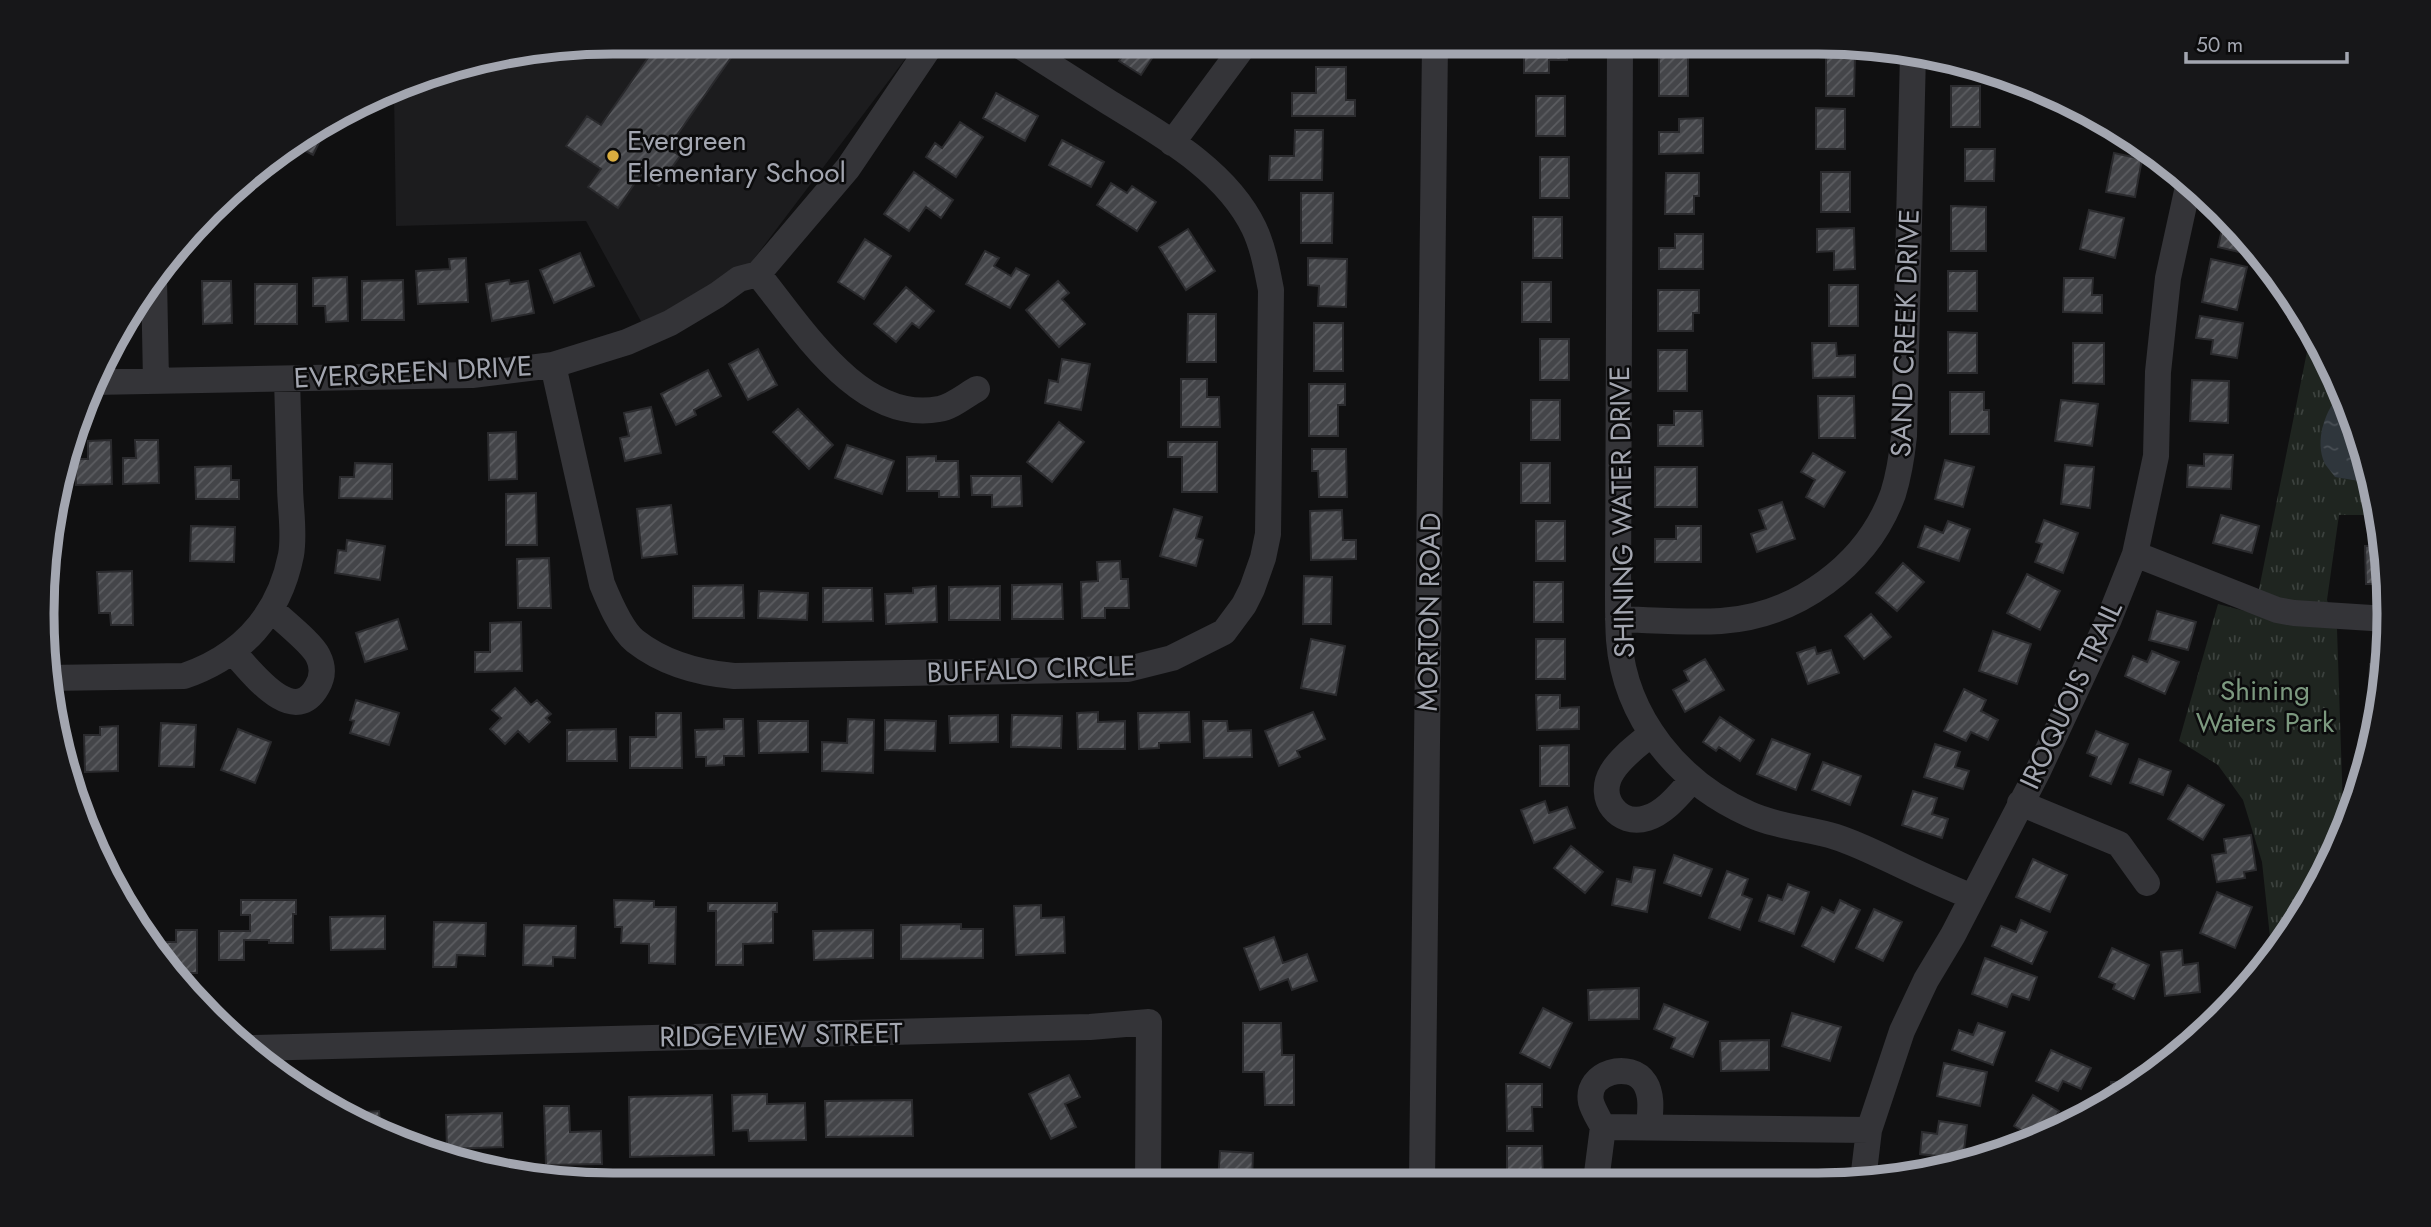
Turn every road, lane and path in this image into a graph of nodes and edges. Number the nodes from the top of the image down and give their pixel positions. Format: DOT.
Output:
graph roads {
  1 [pos="925,54"];
  2 [pos="1033,54"];
  3 [pos="1238,54"];
  4 [pos="1435,54"];
  5 [pos="1620,54"];
  6 [pos="1913,63"];
  7 [pos="1172,143"];
  8 [pos="2186,193"];
  9 [pos="758,274"];
  10 [pos="154,295"];
  11 [pos="553,365"];
  12 [pos="287,379"];
  13 [pos="156,381"];
  14 [pos="105,382"];
  15 [pos="977,388"];
  16 [pos="2135,554"];
  17 [pos="271,609"];
  18 [pos="2377,618"];
  19 [pos="1618,619"];
  20 [pos="233,652"];
  21 [pos="58,678"];
  22 [pos="1651,734"];
  23 [pos="1693,779"];
  24 [pos="2020,803"];
  25 [pos="2147,883"];
  26 [pos="1972,897"];
  27 [pos="262,1048"];
  28 [pos="1603,1127"];
  29 [pos="1649,1127"];
  30 [pos="1869,1130"];
  31 [pos="1864,1171"];
  32 [pos="1148,1173"];
  33 [pos="1422,1173"];
  34 [pos="1596,1173"];
  1 -- 9 [label="street, EVERGREEN DRIVE"];
  2 -- 7 [label="street, BUFFALO CIRCLE"];
  3 -- 7 [label="street"];
  4 -- 33 [label="street, MORTON ROAD"];
  5 -- 19 [label="street, SHINING WATER DRIVE"];
  6 -- 19 [label="street, SAND CREEK DRIVE"];
  7 -- 11 [label="street, BUFFALO CIRCLE"];
  8 -- 16 [label="street, IROQUOIS TRAIL"];
  9 -- 11 [label="street, EVERGREEN DRIVE"];
  9 -- 15 [label="street"];
  10 -- 13 [label="street"];
  11 -- 12 [label="street, EVERGREEN DRIVE"];
  12 -- 13 [label="street, EVERGREEN DRIVE"];
  12 -- 17 [label="street"];
  13 -- 14 [label="street, EVERGREEN DRIVE"];
  16 -- 18 [label="street"];
  16 -- 24 [label="street, IROQUOIS TRAIL"];
  17 -- 20 [label="street"];
  17 -- 20 [label="street"];
  19 -- 22 [label="street, SHINING WATER DRIVE"];
  20 -- 21 [label="street"];
  22 -- 23 [label="street, SHINING WATER DRIVE"];
  22 -- 23 [label="street"];
  23 -- 26 [label="street, SHINING WATER DRIVE"];
  24 -- 25 [label="street"];
  24 -- 26 [label="street, IROQUOIS TRAIL"];
  26 -- 30 [label="street, IROQUOIS TRAIL"];
  27 -- 32 [label="street, RIDGEVIEW STREET"];
  28 -- 29 [label="street"];
  28 -- 29 [label="street"];
  28 -- 34 [label="street"];
  29 -- 30 [label="street"];
  30 -- 31 [label="street, IROQUOIS TRAIL"];
}
